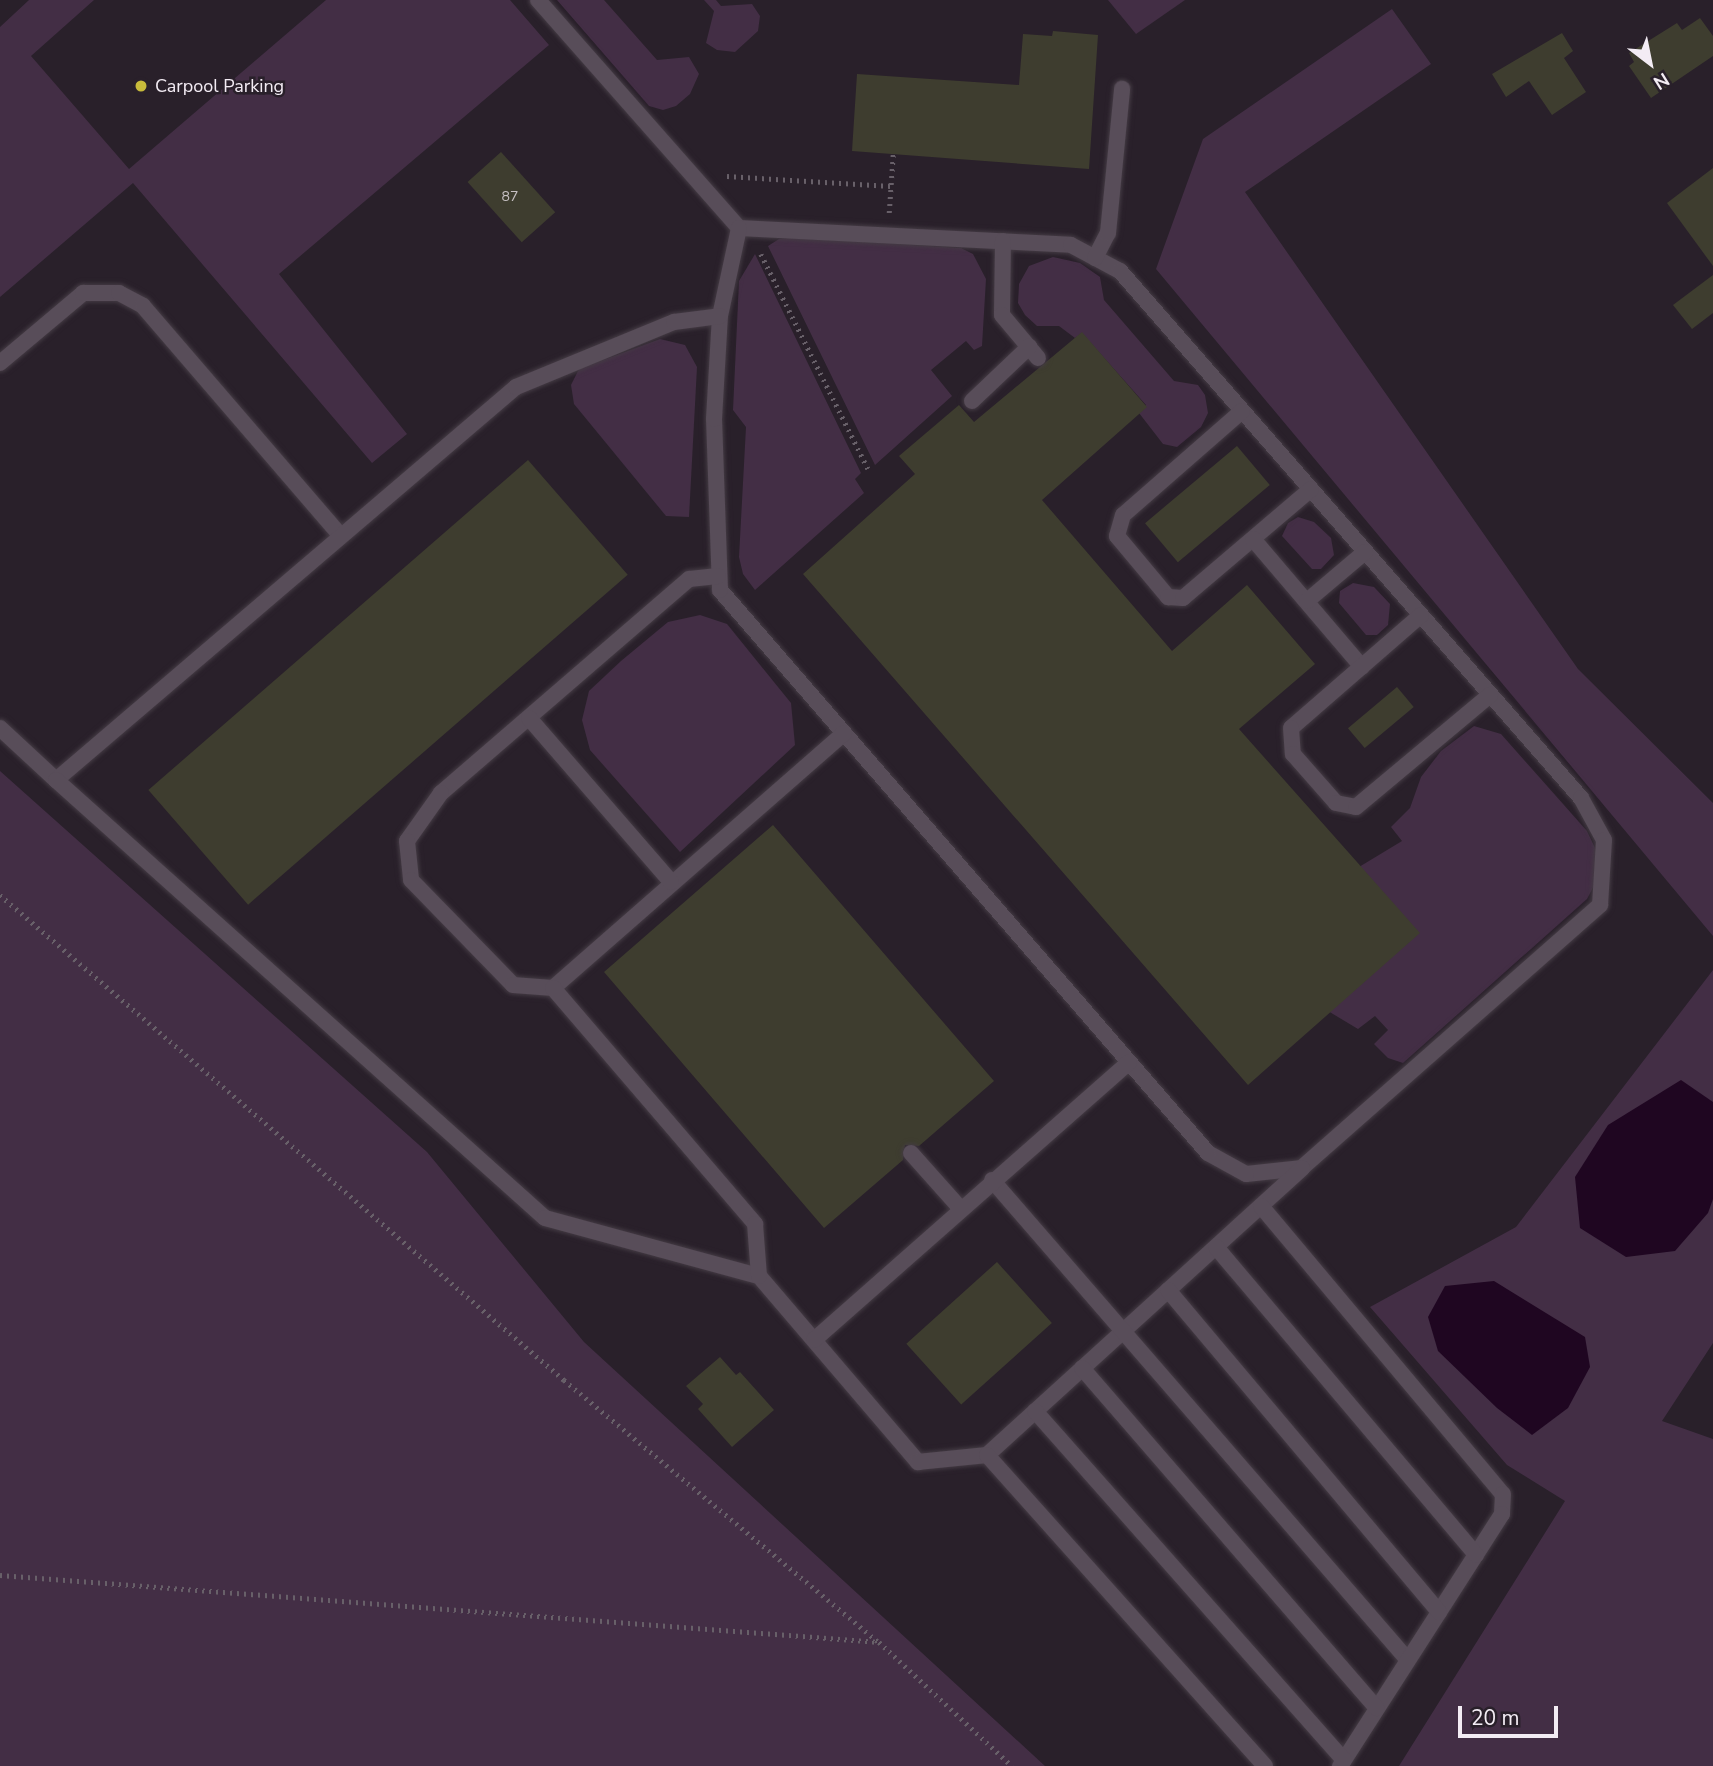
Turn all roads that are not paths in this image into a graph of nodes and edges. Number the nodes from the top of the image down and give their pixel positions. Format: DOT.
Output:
graph roads {
  1 [pos="538,0"];
  2 [pos="1122,89"];
  3 [pos="744,228"];
  4 [pos="1003,241"];
  5 [pos="1096,258"];
  6 [pos="720,316"];
  7 [pos="0,363"];
  8 [pos="972,401"];
  9 [pos="1242,411"];
  10 [pos="1311,489"];
  11 [pos="341,536"];
  12 [pos="1253,539"];
  13 [pos="1365,552"];
  14 [pos="718,576"];
  15 [pos="1307,601"];
  16 [pos="1421,615"];
  17 [pos="1362,667"];
  18 [pos="1490,695"];
  19 [pos="529,718"];
  20 [pos="0,728"];
  21 [pos="844,733"];
  22 [pos="56,780"];
  23 [pos="671,882"];
  24 [pos="553,988"];
  25 [pos="1129,1062"];
  26 [pos="911,1153"];
  27 [pos="1302,1168"];
  28 [pos="992,1180"];
  29 [pos="1261,1206"];
  30 [pos="960,1208"];
  31 [pos="1216,1247"];
  32 [pos="759,1276"];
  33 [pos="1168,1290"];
  34 [pos="1125,1330"];
  35 [pos="814,1340"];
  36 [pos="1082,1368"];
  37 [pos="1035,1411"];
  38 [pos="987,1455"];
  39 [pos="1476,1556"];
  40 [pos="1439,1612"];
  41 [pos="1408,1660"];
  42 [pos="1377,1708"];
  43 [pos="1342,1763"];
  44 [pos="1265,1766"];
  1 -- 3 [label="lane"];
  2 -- 5 [label="lane"];
  3 -- 4 [label="lane"];
  3 -- 6 [label="lane"];
  4 -- 5 [label="lane"];
  4 -- 8 [label="lane"];
  5 -- 9 [label="lane"];
  6 -- 11 [label="lane"];
  6 -- 14 [label="lane"];
  7 -- 11 [label="lane"];
  9 -- 10 [label="lane"];
  9 -- 12 [label="lane"];
  10 -- 12 [label="lane"];
  10 -- 13 [label="lane"];
  11 -- 22 [label="lane"];
  12 -- 15 [label="lane"];
  13 -- 15 [label="lane"];
  13 -- 16 [label="lane"];
  14 -- 19 [label="lane"];
  14 -- 21 [label="lane"];
  15 -- 17 [label="lane"];
  16 -- 17 [label="lane"];
  16 -- 18 [label="lane"];
  17 -- 18 [label="lane"];
  18 -- 27 [label="lane"];
  19 -- 23 [label="lane"];
  19 -- 24 [label="lane"];
  20 -- 22 [label="lane"];
  21 -- 23 [label="lane"];
  21 -- 25 [label="lane"];
  22 -- 32 [label="lane"];
  23 -- 24 [label="lane"];
  24 -- 32 [label="lane"];
  25 -- 27 [label="lane"];
  25 -- 28 [label="lane"];
  26 -- 30 [label="lane"];
  27 -- 29 [label="lane"];
  28 -- 30 [label="lane"];
  28 -- 34 [label="lane"];
  29 -- 31 [label="lane"];
  29 -- 39 [label="lane"];
  30 -- 35 [label="lane"];
  31 -- 33 [label="lane"];
  31 -- 39 [label="lane"];
  32 -- 35 [label="lane"];
  33 -- 34 [label="lane"];
  33 -- 40 [label="lane"];
  34 -- 36 [label="lane"];
  34 -- 41 [label="lane"];
  35 -- 38 [label="lane"];
  36 -- 37 [label="lane"];
  36 -- 42 [label="lane"];
  37 -- 38 [label="lane"];
  37 -- 43 [label="lane"];
  38 -- 44 [label="lane"];
  39 -- 40 [label="lane"];
  40 -- 41 [label="lane"];
  41 -- 42 [label="lane"];
  42 -- 43 [label="lane"];
}
